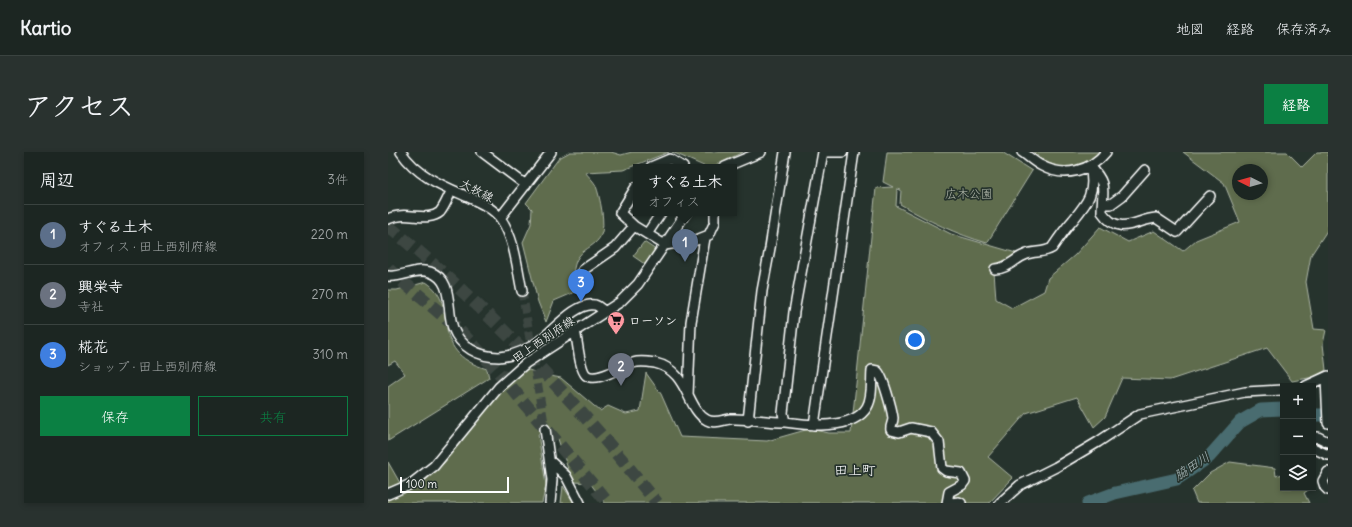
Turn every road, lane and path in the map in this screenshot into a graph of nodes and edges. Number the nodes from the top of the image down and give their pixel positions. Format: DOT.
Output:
graph roads {
  1 [pos="401,152"];
  2 [pos="482,152"];
  3 [pos="551,152"];
  4 [pos="761,152"];
  5 [pos="785,152"];
  6 [pos="823,152"];
  7 [pos="827,152"];
  8 [pos="843,152"];
  9 [pos="854,152"];
  10 [pos="1022,152"];
  11 [pos="1106,152"];
  12 [pos="495,156"];
  13 [pos="658,164"];
  14 [pos="678,164"];
  15 [pos="732,164"];
  16 [pos="1090,166"];
  17 [pos="1145,170"];
  18 [pos="526,185"];
  19 [pos="452,190"];
  20 [pos="633,192"];
  21 [pos="1210,196"];
  22 [pos="1103,203"];
  23 [pos="659,216"];
  24 [pos="684,216"];
  25 [pos="714,216"];
  26 [pos="500,218"];
  27 [pos="388,219"];
  28 [pos="634,226"];
  29 [pos="646,234"];
  30 [pos="705,238"];
  31 [pos="666,245"];
  32 [pos="995,269"];
  33 [pos="583,270"];
  34 [pos="388,276"];
  35 [pos="522,292"];
  36 [pos="605,312"];
  37 [pos="575,332"];
  38 [pos="1327,377"];
  39 [pos="1313,383"];
  40 [pos="1280,390"];
  41 [pos="688,395"];
  42 [pos="1327,408"];
  43 [pos="748,421"];
  44 [pos="785,422"];
  45 [pos="1328,423"];
  46 [pos="814,425"];
  47 [pos="545,429"];
  48 [pos="1316,438"];
  49 [pos="1328,442"];
  50 [pos="1316,450"];
  51 [pos="1328,456"];
  52 [pos="550,461"];
  53 [pos="1328,472"];
  54 [pos="1328,490"];
  55 [pos="388,494"];
  56 [pos="550,503"];
  57 [pos="580,503"];
  58 [pos="947,503"];
  59 [pos="951,503"];
  60 [pos="962,503"];
  61 [pos="1000,503"];
  1 -- 19 [label="street, 大牧線"];
  2 -- 12 [label="street"];
  3 -- 18 [label="street"];
  4 -- 15 [label="street"];
  5 -- 43 [label="street"];
  6 -- 44 [label="street"];
  7 -- 8 [label="street"];
  9 -- 46 [label="street"];
  10 -- 16 [label="street"];
  11 -- 16 [label="street"];
  12 -- 18 [label="street"];
  13 -- 14 [label="street"];
  16 -- 22 [label="street"];
  16 -- 32 [label="street"];
  17 -- 22 [label="street"];
  18 -- 26 [label="street"];
  19 -- 26 [label="street, 大牧線"];
  19 -- 27 [label="street"];
  20 -- 28 [label="street"];
  21 -- 22 [label="street"];
  23 -- 29 [label="street"];
  24 -- 31 [label="street, 田上西別府線"];
  25 -- 30 [label="street"];
  26 -- 35 [label="street, 大牧線"];
  28 -- 29 [label="street"];
  28 -- 33 [label="street"];
  29 -- 31 [label="street"];
  30 -- 31 [label="street"];
  30 -- 41 [label="street"];
  31 -- 36 [label="street, 田上西別府線"];
  34 -- 36 [label="street"];
  36 -- 37 [label="street, 田上西別府線"];
  37 -- 41 [label="street"];
  37 -- 55 [label="street, 田上西別府線"];
  38 -- 39 [label="street"];
  38 -- 42 [label="street"];
  40 -- 61 [label="street"];
  41 -- 43 [label="street"];
  42 -- 45 [label="street"];
  43 -- 44 [label="street"];
  44 -- 46 [label="street"];
  46 -- 58 [label="street"];
  47 -- 52 [label="street"];
  48 -- 49 [label="street"];
  50 -- 51 [label="street"];
  52 -- 56 [label="street"];
  52 -- 57 [label="street"];
  53 -- 54 [label="street"];
  59 -- 60 [label="street"];
}
